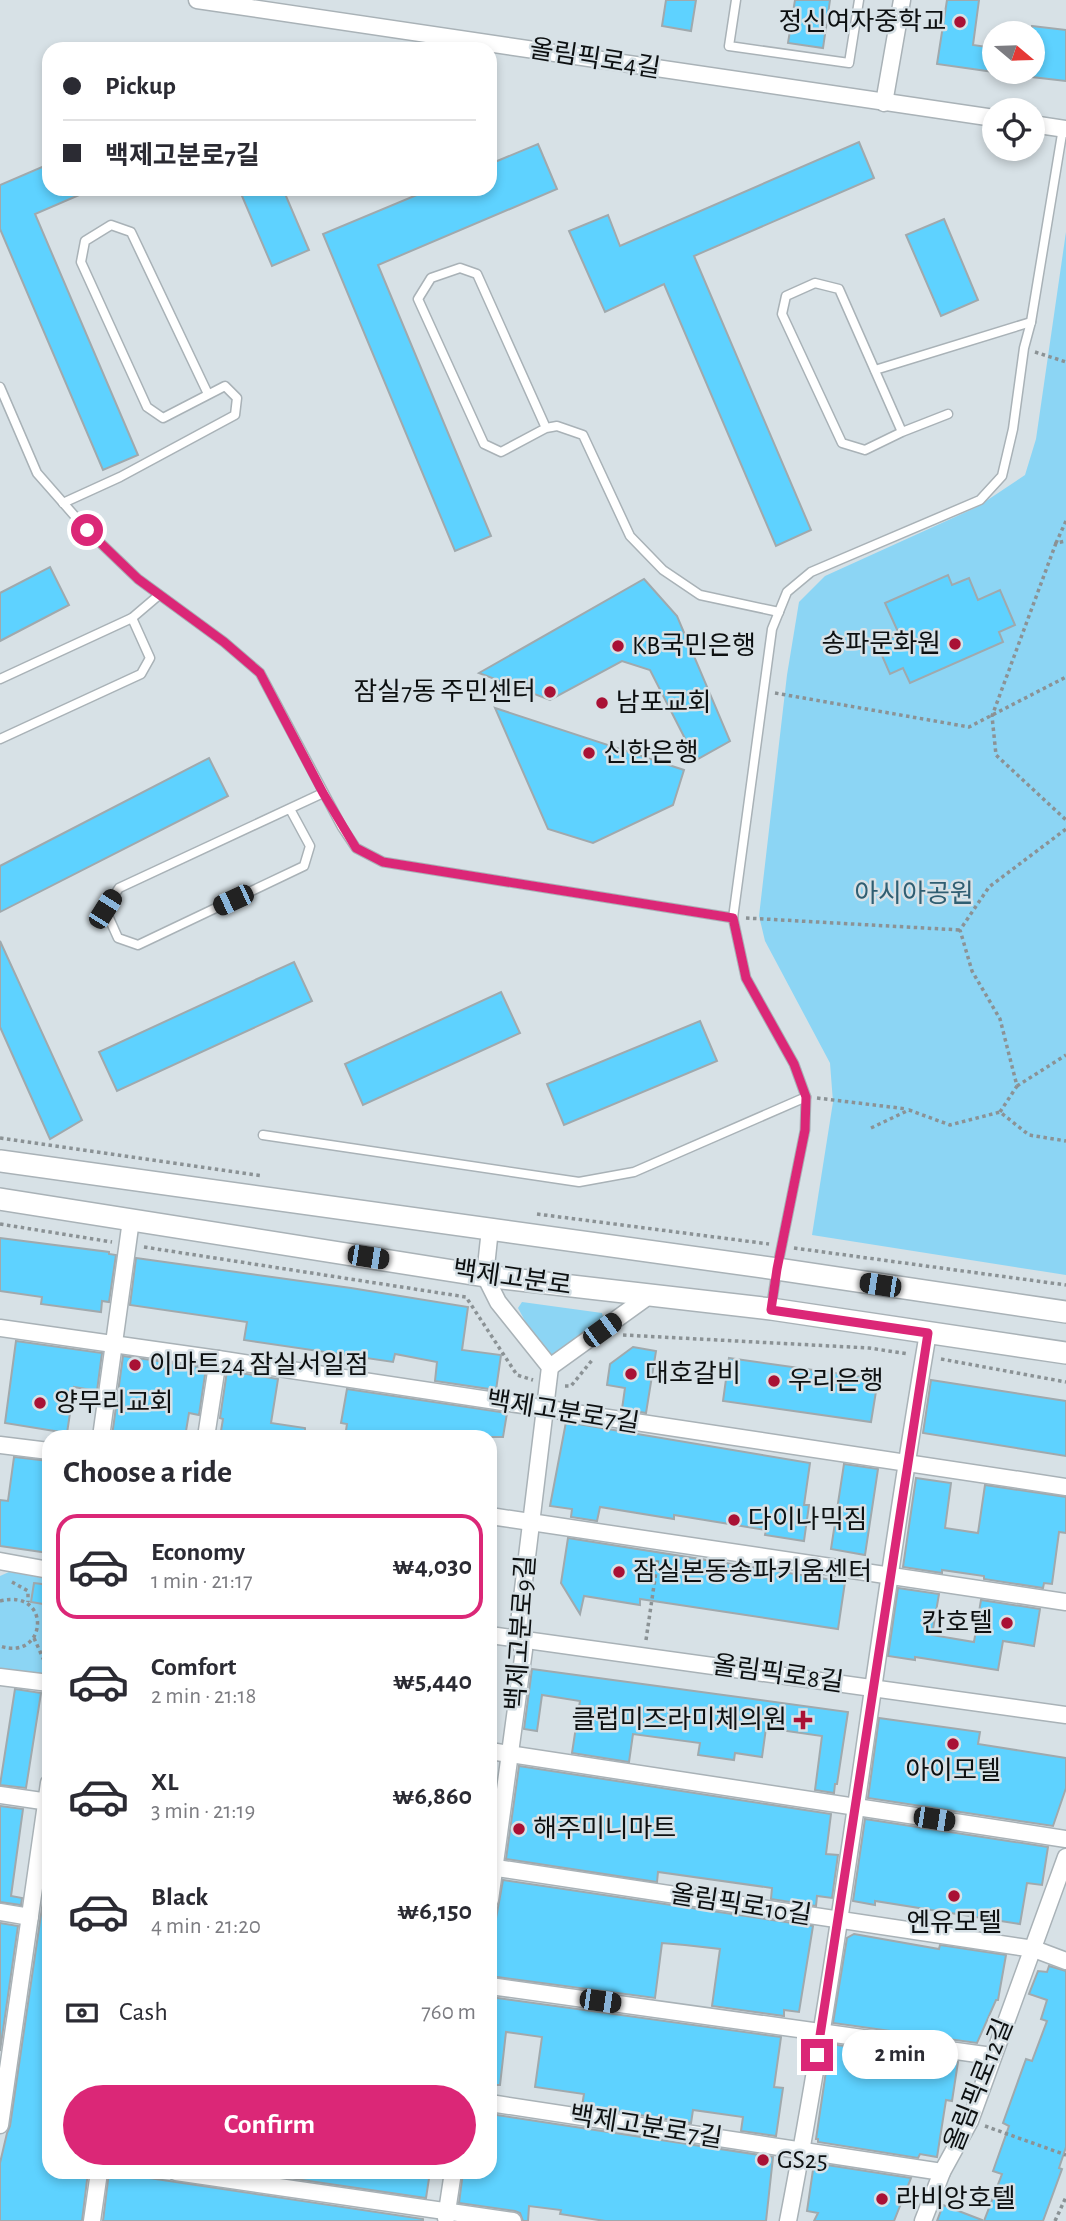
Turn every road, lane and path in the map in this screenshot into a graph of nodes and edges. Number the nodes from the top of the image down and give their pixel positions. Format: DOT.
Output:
graph roads {
  1 [pos="197,0"];
  2 [pos="736,0"];
  3 [pos="859,0"];
  4 [pos="901,0"];
  5 [pos="250,3"];
  6 [pos="884,103"];
  7 [pos="982,116"];
  8 [pos="1045,126"];
  9 [pos="1065,128"];
  10 [pos="1031,322"];
  11 [pos="1024,348"];
  12 [pos="1066,362"];
  13 [pos="875,369"];
  14 [pos="0,387"];
  15 [pos="208,394"];
  16 [pos="2,399"];
  17 [pos="948,414"];
  18 [pos="545,428"];
  19 [pos="902,432"];
  20 [pos="63,503"];
  21 [pos="1066,521"];
  22 [pos="1066,541"];
  23 [pos="1056,542"];
  24 [pos="159,595"];
  25 [pos="779,612"];
  26 [pos="132,618"];
  27 [pos="1066,677"];
  28 [pos="0,679"];
  29 [pos="763,691"];
  30 [pos="992,716"];
  31 [pos="0,738"];
  32 [pos="323,793"];
  33 [pos="290,809"];
  34 [pos="1066,820"];
  35 [pos="1066,829"];
  36 [pos="733,918"];
  37 [pos="960,930"];
  38 [pos="1066,1055"];
  39 [pos="1017,1086"];
  40 [pos="806,1097"];
  41 [pos="909,1110"];
  42 [pos="1000,1112"];
  43 [pos="871,1128"];
  44 [pos="263,1135"];
  45 [pos="0,1138"];
  46 [pos="1066,1141"];
  47 [pos="0,1161"];
  48 [pos="276,1177"];
  49 [pos="0,1199"];
  50 [pos="537,1214"];
  51 [pos="131,1220"];
  52 [pos="0,1224"];
  53 [pos="490,1229"];
  54 [pos="128,1244"];
  55 [pos="782,1246"];
  56 [pos="777,1269"];
  57 [pos="485,1276"];
  58 [pos="1066,1285"];
  59 [pos="650,1296"];
  60 [pos="771,1310"];
  61 [pos="1066,1312"];
  62 [pos="0,1328"];
  63 [pos="928,1333"];
  64 [pos="612,1334"];
  65 [pos="114,1345"];
  66 [pos="1066,1353"];
  67 [pos="596,1355"];
  68 [pos="924,1356"];
  69 [pos="218,1359"];
  70 [pos="550,1367"];
  71 [pos="1066,1381"];
  72 [pos="548,1384"];
  73 [pos="545,1409"];
  74 [pos="102,1430"];
  75 [pos="207,1430"];
  76 [pos="0,1445"];
  77 [pos="42,1450"];
  78 [pos="907,1463"];
  79 [pos="1066,1487"];
  80 [pos="497,1517"];
  81 [pos="530,1522"];
  82 [pos="661,1542"];
  83 [pos="0,1561"];
  84 [pos="42,1569"];
  85 [pos="891,1576"];
  86 [pos="10,1581"];
  87 [pos="0,1601"];
  88 [pos="28,1602"];
  89 [pos="1066,1602"];
  90 [pos="497,1635"];
  91 [pos="34,1638"];
  92 [pos="517,1639"];
  93 [pos="0,1646"];
  94 [pos="644,1656"];
  95 [pos="42,1659"];
  96 [pos="0,1677"];
  97 [pos="42,1682"];
  98 [pos="874,1687"];
  99 [pos="1066,1714"];
  100 [pos="497,1752"];
  101 [pos="510,1754"];
  102 [pos="0,1795"];
  103 [pos="42,1801"];
  104 [pos="855,1807"];
  105 [pos="497,1836"];
  106 [pos="1066,1839"];
  107 [pos="42,1840"];
  108 [pos="1066,1857"];
  109 [pos="497,1868"];
  110 [pos="0,1912"];
  111 [pos="30,1917"];
  112 [pos="838,1920"];
  113 [pos="1034,1949"];
  114 [pos="1066,1961"];
  115 [pos="497,1987"];
  116 [pos="7,2027"];
  117 [pos="821,2031"];
  118 [pos="992,2056"];
  119 [pos="497,2104"];
  120 [pos="970,2121"];
  121 [pos="0,2125"];
  122 [pos="802,2151"];
  123 [pos="1066,2155"];
  124 [pos="942,2172"];
  125 [pos="98,2179"];
  126 [pos="219,2179"];
  127 [pos="452,2179"];
  128 [pos="1066,2197"];
  129 [pos="447,2216"];
  130 [pos="92,2221"];
  131 [pos="513,2221"];
  132 [pos="788,2221"];
  133 [pos="923,2221"];
  134 [pos="1055,2221"];
  1 -- 5 [label="street, 올림픽로4길"];
  2 -- 3 [label="lane"];
  4 -- 6 [label="street"];
  5 -- 6 [label="street, 올림픽로4길"];
  6 -- 7 [label="street, 올림픽로4길"];
  8 -- 9 [label="street"];
  9 -- 10 [label="lane"];
  10 -- 11 [label="lane"];
  10 -- 13 [label="lane"];
  11 -- 12 [label="path"];
  11 -- 25 [label="lane"];
  13 -- 19 [label="lane"];
  13 -- 19 [label="lane"];
  14 -- 16 [label="lane"];
  15 -- 15 [label="lane"];
  15 -- 20 [label="lane"];
  16 -- 20 [label="lane"];
  17 -- 19 [label="lane"];
  18 -- 18 [label="lane"];
  18 -- 25 [label="lane"];
  20 -- 24 [label="lane"];
  21 -- 23 [label="path"];
  22 -- 23 [label="path"];
  23 -- 30 [label="path"];
  24 -- 26 [label="lane"];
  24 -- 32 [label="lane"];
  25 -- 29 [label="lane"];
  26 -- 28 [label="lane"];
  26 -- 31 [label="lane"];
  27 -- 30 [label="path"];
  29 -- 30 [label="path"];
  29 -- 36 [label="lane"];
  30 -- 34 [label="path"];
  32 -- 33 [label="lane"];
  32 -- 36 [label="lane"];
  33 -- 33 [label="lane"];
  35 -- 37 [label="path"];
  36 -- 37 [label="path"];
  36 -- 40 [label="lane"];
  37 -- 39 [label="path"];
  38 -- 39 [label="path"];
  39 -- 42 [label="path"];
  40 -- 41 [label="path"];
  40 -- 44 [label="lane"];
  40 -- 55 [label="lane"];
  41 -- 42 [label="path"];
  41 -- 43 [label="path"];
  42 -- 46 [label="path"];
  45 -- 48 [label="path"];
  47 -- 53 [label="main road, 백제고분로"];
  49 -- 51 [label="main road, 백제고분로"];
  50 -- 55 [label="path"];
  51 -- 54 [label="street"];
  51 -- 57 [label="main road, 백제고분로"];
  52 -- 54 [label="path"];
  53 -- 56 [label="main road, 백제고분로"];
  53 -- 57 [label="street"];
  54 -- 65 [label="street"];
  54 -- 72 [label="path"];
  55 -- 56 [label="lane"];
  55 -- 58 [label="path"];
  56 -- 60 [label="lane"];
  56 -- 61 [label="main road, 백제고분로"];
  57 -- 59 [label="main road, 백제고분로"];
  57 -- 70 [label="street"];
  59 -- 60 [label="main road, 백제고분로"];
  59 -- 70 [label="street"];
  60 -- 63 [label="main road, 백제고분로"];
  62 -- 65 [label="street, 백제고분로7길"];
  63 -- 66 [label="main road, 백제고분로"];
  63 -- 68 [label="street"];
  64 -- 68 [label="path"];
  65 -- 69 [label="street, 백제고분로7길"];
  65 -- 74 [label="street"];
  67 -- 72 [label="path"];
  68 -- 71 [label="path"];
  68 -- 78 [label="street"];
  69 -- 73 [label="street, 백제고분로7길"];
  69 -- 75 [label="street"];
  70 -- 72 [label="street, 백제고분로9길"];
  72 -- 73 [label="street, 백제고분로9길"];
  73 -- 78 [label="street, 백제고분로7길"];
  73 -- 81 [label="street, 백제고분로9길"];
  76 -- 77 [label="street"];
  78 -- 79 [label="street, 백제고분로7길"];
  78 -- 85 [label="street"];
  80 -- 81 [label="street"];
  81 -- 82 [label="street"];
  81 -- 92 [label="street, 백제고분로9길"];
  82 -- 85 [label="street"];
  82 -- 94 [label="path"];
  83 -- 84 [label="street"];
  85 -- 89 [label="street"];
  85 -- 98 [label="street"];
  86 -- 88 [label="path"];
  87 -- 88 [label="path"];
  88 -- 91 [label="path"];
  90 -- 92 [label="street, 올림픽로8길"];
  91 -- 93 [label="path"];
  91 -- 95 [label="path"];
  92 -- 94 [label="street, 올림픽로8길"];
  92 -- 101 [label="street, 백제고분로9길"];
  94 -- 98 [label="street, 올림픽로8길"];
  96 -- 97 [label="street"];
  98 -- 99 [label="street, 올림픽로8길"];
  98 -- 104 [label="street"];
  100 -- 101 [label="street"];
  101 -- 104 [label="street"];
  101 -- 105 [label="street, 백제고분로9길"];
  102 -- 103 [label="street"];
  104 -- 106 [label="street"];
  104 -- 112 [label="street"];
  107 -- 111 [label="street"];
  108 -- 113 [label="street"];
  109 -- 112 [label="street, 올림픽로10길"];
  110 -- 111 [label="street"];
  111 -- 116 [label="street"];
  112 -- 113 [label="street, 올림픽로10길"];
  112 -- 117 [label="street"];
  113 -- 114 [label="street, 올림픽로10길"];
  113 -- 118 [label="street, 올림픽로12길"];
  115 -- 117 [label="street"];
  116 -- 121 [label="street"];
  117 -- 118 [label="street"];
  117 -- 122 [label="street"];
  118 -- 120 [label="street, 올림픽로12길"];
  119 -- 122 [label="street, 백제고분로7길"];
  120 -- 123 [label="path"];
  120 -- 124 [label="street, 올림픽로12길"];
  122 -- 124 [label="street, 백제고분로7길"];
  122 -- 132 [label="street"];
  124 -- 133 [label="street, 올림픽로12길"];
  125 -- 130 [label="street"];
  126 -- 129 [label="street"];
  127 -- 129 [label="street"];
  128 -- 134 [label="path"];
  129 -- 131 [label="street"];
}
